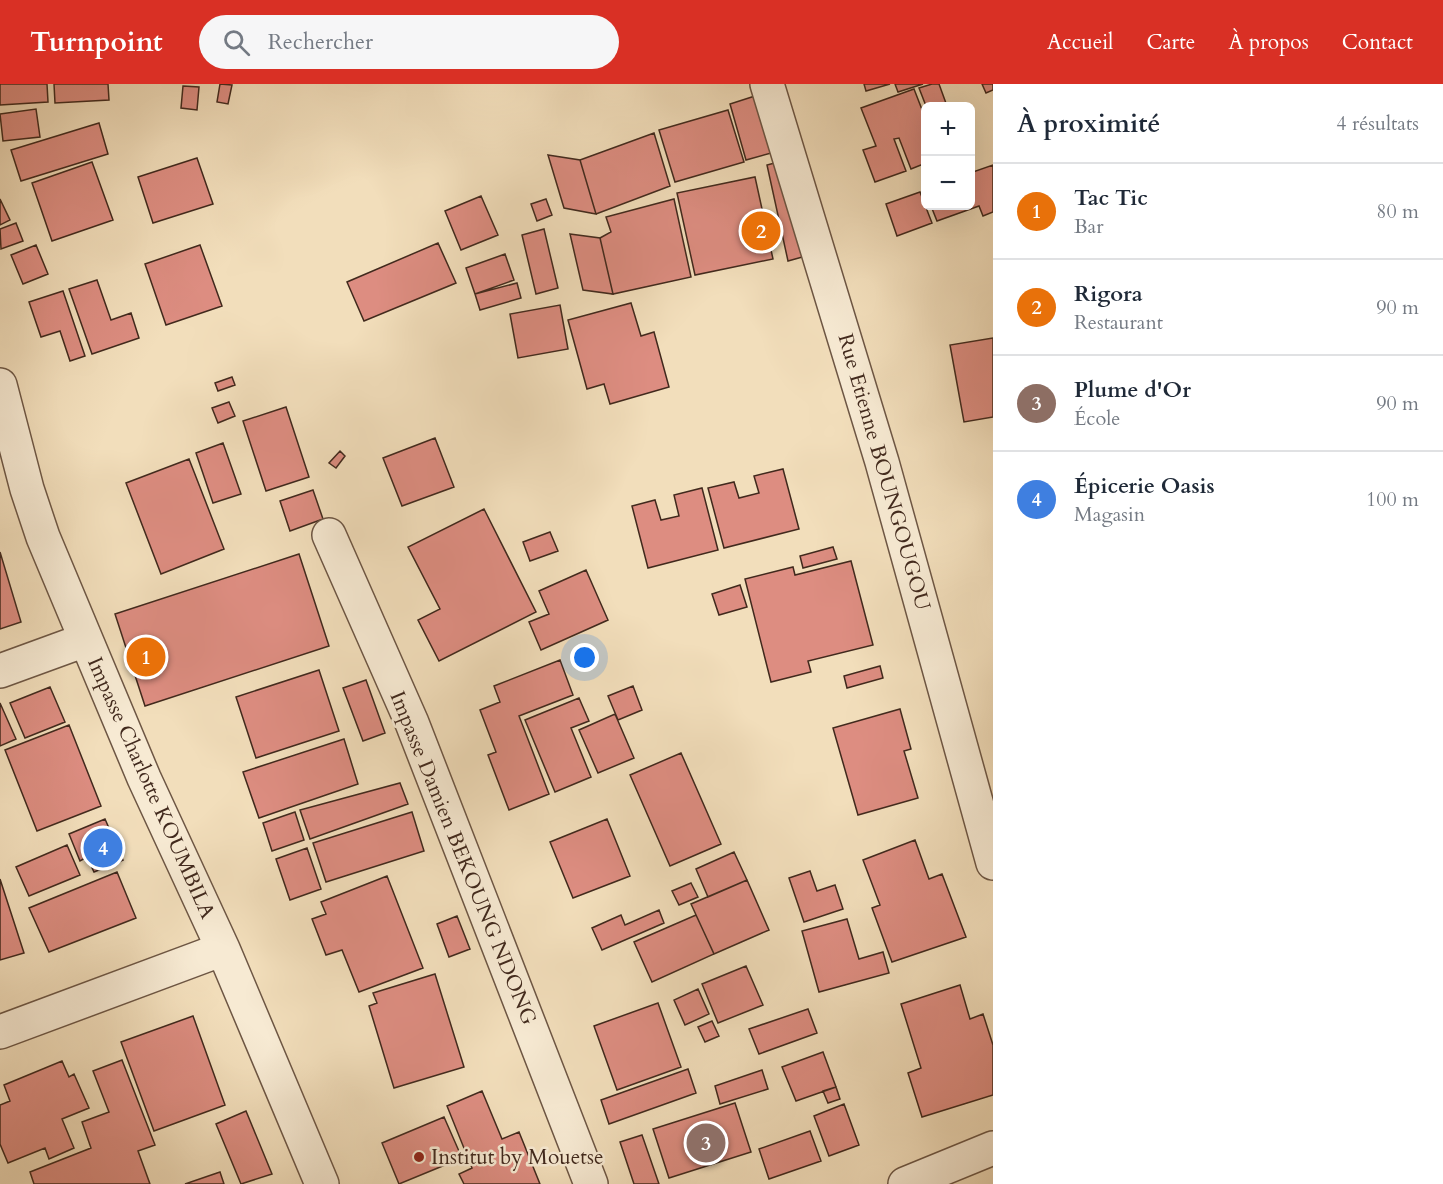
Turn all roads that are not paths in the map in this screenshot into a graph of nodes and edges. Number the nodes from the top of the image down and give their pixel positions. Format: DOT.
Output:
graph roads {
  1 [pos="767,84"];
  2 [pos="0,385"];
  3 [pos="329,535"];
  4 [pos="85,640"];
  5 [pos="0,671"];
  6 [pos="993,863"];
  7 [pos="223,949"];
  8 [pos="0,1032"];
  9 [pos="993,1148"];
  10 [pos="322,1184"];
  11 [pos="591,1184"];
  12 [pos="905,1184"];
  1 -- 6 [label="street, Rue Etienne BOUNGOUGOU"];
  2 -- 4 [label="street, Impasse Charlotte KOUMBILA"];
  3 -- 11 [label="street, Impasse Damien BEKOUNG NDONG"];
  4 -- 5 [label="street"];
  4 -- 7 [label="street, Impasse Charlotte KOUMBILA"];
  7 -- 8 [label="street"];
  7 -- 10 [label="street, Impasse Charlotte KOUMBILA"];
  9 -- 12 [label="street"];
}
